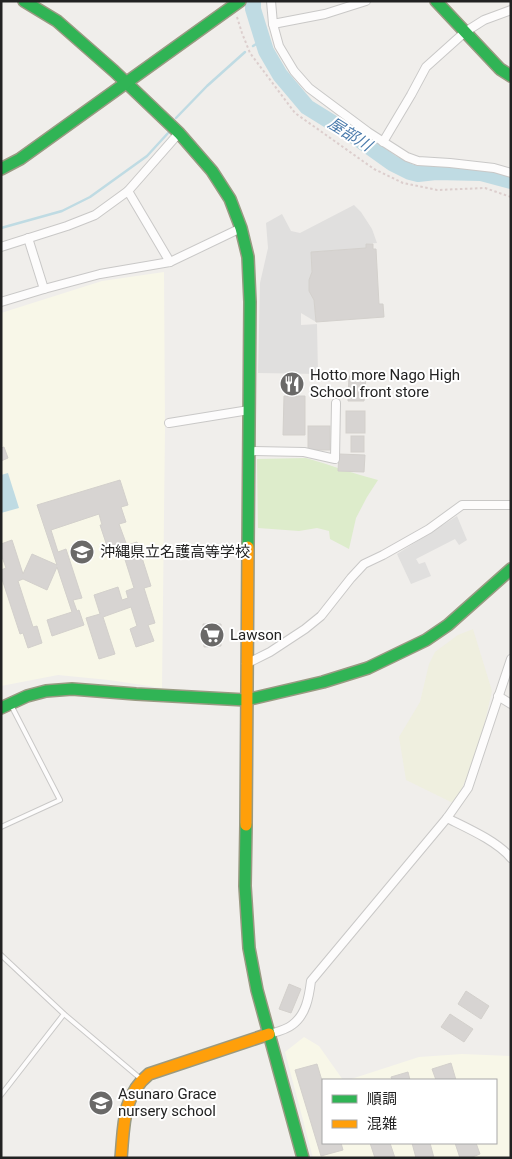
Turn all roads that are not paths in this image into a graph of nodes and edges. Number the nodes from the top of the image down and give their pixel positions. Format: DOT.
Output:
graph roads {
  1 [pos="24,1"];
  2 [pos="271,1"];
  3 [pos="366,1"];
  4 [pos="436,1"];
  5 [pos="237,4"];
  6 [pos="511,10"];
  7 [pos="273,24"];
  8 [pos="465,32"];
  9 [pos="511,76"];
  10 [pos="127,82"];
  11 [pos="180,133"];
  12 [pos="383,142"];
  13 [pos="1,169"];
  14 [pos="511,174"];
  15 [pos="128,191"];
  16 [pos="241,228"];
  17 [pos="28,238"];
  18 [pos="1,246"];
  19 [pos="170,262"];
  20 [pos="44,289"];
  21 [pos="1,302"];
  22 [pos="336,403"];
  23 [pos="249,410"];
  24 [pos="169,423"];
  25 [pos="249,451"];
  26 [pos="511,505"];
  27 [pos="511,569"];
  28 [pos="511,659"];
  29 [pos="246,664"];
  30 [pos="498,696"];
  31 [pos="246,700"];
  32 [pos="511,704"];
  33 [pos="6,706"];
  34 [pos="447,818"];
  35 [pos="1,827"];
  36 [pos="511,858"];
  37 [pos="1,955"];
  38 [pos="64,1014"];
  39 [pos="269,1034"];
  40 [pos="141,1079"];
  41 [pos="1,1095"];
  42 [pos="121,1158"];
  43 [pos="304,1158"];
  1 -- 10 [label="street"];
  2 -- 7 [label="street"];
  3 -- 7 [label="street"];
  4 -- 8 [label="street"];
  5 -- 10 [label="street"];
  6 -- 8 [label="street"];
  7 -- 12 [label="street"];
  8 -- 9 [label="street"];
  8 -- 12 [label="street"];
  10 -- 11 [label="street"];
  10 -- 13 [label="street"];
  11 -- 15 [label="street"];
  11 -- 16 [label="street"];
  12 -- 14 [label="street"];
  15 -- 17 [label="street"];
  15 -- 19 [label="street"];
  16 -- 19 [label="street"];
  16 -- 23 [label="street"];
  17 -- 18 [label="street"];
  17 -- 20 [label="street"];
  19 -- 20 [label="street"];
  20 -- 21 [label="street"];
  22 -- 25 [label="street"];
  23 -- 24 [label="street"];
  23 -- 25 [label="street"];
  25 -- 29 [label="street"];
  26 -- 29 [label="street"];
  27 -- 31 [label="street"];
  28 -- 30 [label="street"];
  29 -- 31 [label="street"];
  30 -- 32 [label="street"];
  30 -- 34 [label="street"];
  31 -- 33 [label="street"];
  31 -- 39 [label="street"];
  33 -- 35 [label="lane"];
  34 -- 36 [label="street"];
  34 -- 39 [label="street"];
  37 -- 38 [label="lane"];
  38 -- 40 [label="lane"];
  38 -- 41 [label="lane"];
  39 -- 40 [label="street"];
  39 -- 43 [label="street"];
  40 -- 42 [label="street"];
}
